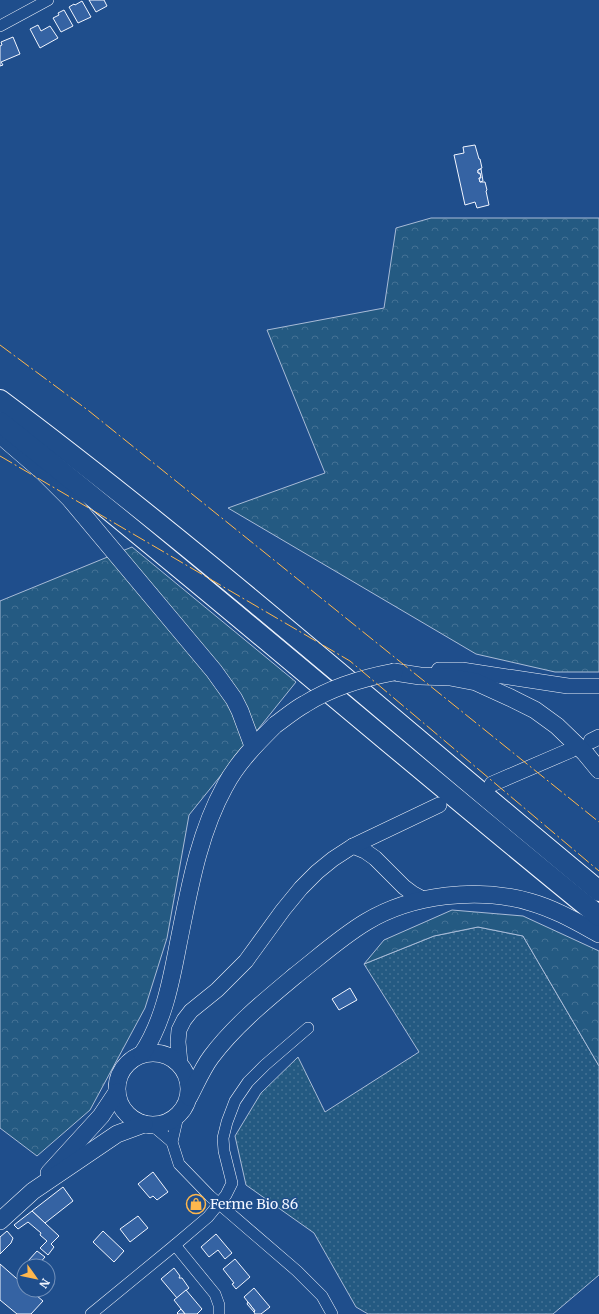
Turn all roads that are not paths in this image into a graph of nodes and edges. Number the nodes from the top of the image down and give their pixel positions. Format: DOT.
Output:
graph roads {
  1 [pos="48,0"];
  2 [pos="0,26"];
  3 [pos="0,400"];
  4 [pos="0,422"];
  5 [pos="0,435"];
  6 [pos="394,672"];
  7 [pos="599,686"];
  8 [pos="253,746"];
  9 [pos="572,750"];
  10 [pos="599,770"];
  11 [pos="492,784"];
  12 [pos="439,805"];
  13 [pos="353,846"];
  14 [pos="599,891"];
  15 [pos="423,899"];
  16 [pos="599,916"];
  17 [pos="599,934"];
  18 [pos="308,1028"];
  19 [pos="142,1054"];
  20 [pos="180,1063"];
  21 [pos="117,1092"];
  22 [pos="189,1097"];
  23 [pos="178,1116"];
  24 [pos="148,1125"];
  25 [pos="172,1142"];
  26 [pos="33,1191"];
  27 [pos="219,1204"];
  28 [pos="0,1221"];
  29 [pos="175,1245"];
  30 [pos="91,1314"];
  31 [pos="220,1314"];
  32 [pos="332,1314"];
  1 -- 2 [label="street"];
  3 -- 14 [label="highway"];
  4 -- 16 [label="highway"];
  5 -- 8 [label="main road"];
  6 -- 7 [label="main road"];
  6 -- 8 [label="main road, bridge"];
  6 -- 10 [label="main road"];
  8 -- 19 [label="main road"];
  9 -- 11 [label="main road"];
  12 -- 13 [label="main road"];
  13 -- 15 [label="main road"];
  13 -- 20 [label="main road"];
  15 -- 17 [label="main road"];
  15 -- 22 [label="main road"];
  18 -- 27 [label="street"];
  19 -- 20 [label="main road"];
  19 -- 21 [label="main road"];
  20 -- 22 [label="main road"];
  21 -- 24 [label="main road"];
  21 -- 26 [label="main road"];
  22 -- 23 [label="main road"];
  23 -- 24 [label="main road"];
  23 -- 25 [label="street"];
  24 -- 25 [label="street"];
  24 -- 26 [label="main road"];
  25 -- 27 [label="street"];
  26 -- 28 [label="main road"];
  27 -- 29 [label="street"];
  27 -- 32 [label="street"];
  29 -- 30 [label="street"];
  29 -- 31 [label="street"];
}
